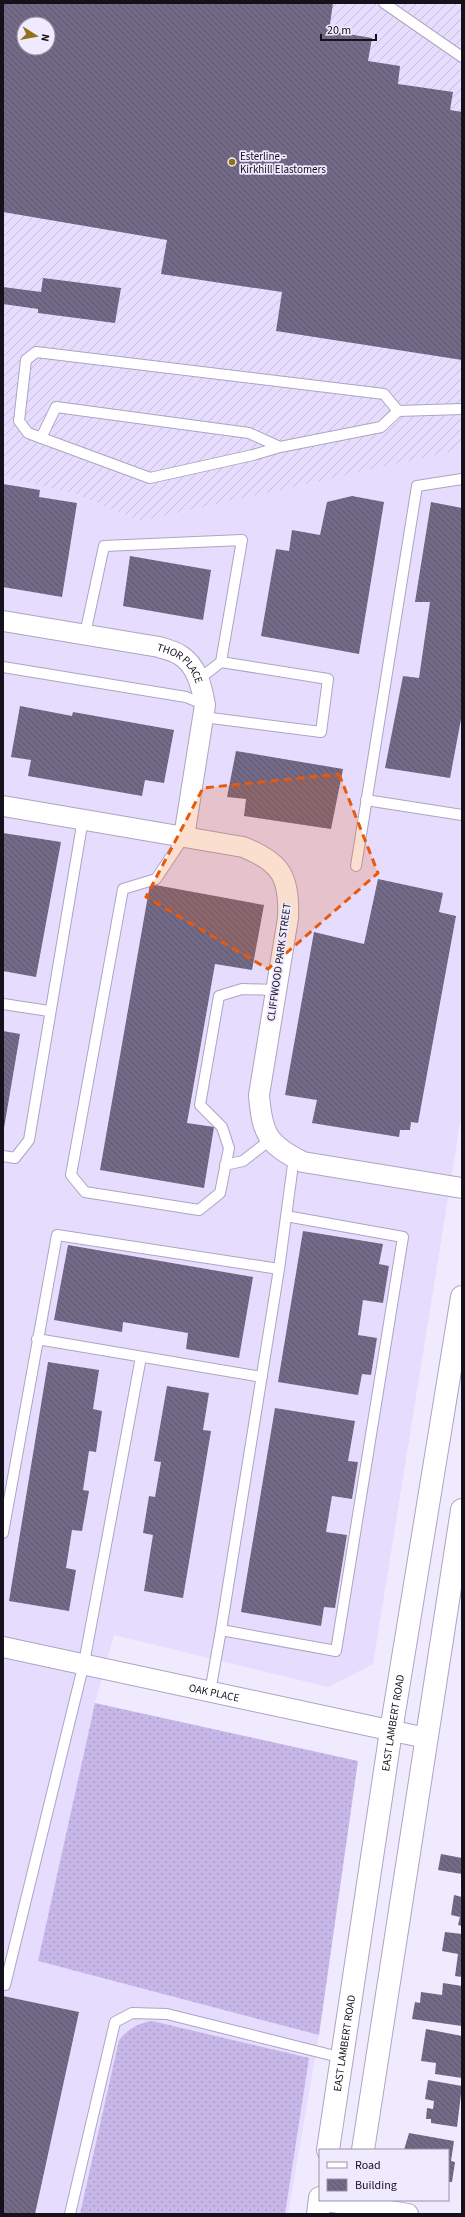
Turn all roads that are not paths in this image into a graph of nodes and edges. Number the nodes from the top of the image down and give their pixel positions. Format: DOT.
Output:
graph roads {
  1 [pos="384,3"];
  2 [pos="462,57"];
  3 [pos="462,409"];
  4 [pos="398,411"];
  5 [pos="41,438"];
  6 [pos="280,447"];
  7 [pos="462,479"];
  8 [pos="3,621"];
  9 [pos="85,634"];
  10 [pos="221,662"];
  11 [pos="3,667"];
  12 [pos="198,679"];
  13 [pos="204,711"];
  14 [pos="366,800"];
  15 [pos="3,806"];
  16 [pos="462,815"];
  17 [pos="83,819"];
  18 [pos="184,837"];
  19 [pos="356,866"];
  20 [pos="276,990"];
  21 [pos="3,1004"];
  22 [pos="49,1011"];
  23 [pos="270,1140"];
  24 [pos="3,1156"];
  25 [pos="294,1157"];
  26 [pos="226,1165"];
  27 [pos="462,1188"];
  28 [pos="286,1216"];
  29 [pos="279,1270"];
  30 [pos="462,1297"];
  31 [pos="37,1339"];
  32 [pos="140,1357"];
  33 [pos="262,1377"];
  34 [pos="462,1510"];
  35 [pos="3,1533"];
  36 [pos="221,1630"];
  37 [pos="3,1647"];
  38 [pos="84,1663"];
  39 [pos="210,1692"];
  40 [pos="391,1731"];
  41 [pos="426,1738"];
  42 [pos="3,1985"];
  43 [pos="343,2058"];
  44 [pos="328,2149"];
  45 [pos="363,2149"];
  46 [pos="320,2201"];
  47 [pos="330,2201"];
  48 [pos="354,2206"];
  49 [pos="70,2214"];
  50 [pos="318,2214"];
  51 [pos="408,2214"];
  1 -- 2 [label="lane"];
  3 -- 4 [label="lane"];
  4 -- 5 [label="lane"];
  4 -- 6 [label="lane"];
  5 -- 6 [label="lane"];
  5 -- 6 [label="lane"];
  7 -- 14 [label="lane"];
  8 -- 9 [label="street, THOR PLACE"];
  9 -- 10 [label="lane"];
  9 -- 12 [label="street, THOR PLACE"];
  10 -- 12 [label="lane"];
  10 -- 13 [label="lane"];
  11 -- 13 [label="lane"];
  12 -- 13 [label="street, THOR PLACE"];
  13 -- 18 [label="street, THOR PLACE"];
  14 -- 16 [label="lane"];
  14 -- 19 [label="lane"];
  15 -- 17 [label="street, CLIFFWOOD PARK STREET"];
  17 -- 18 [label="street, CLIFFWOOD PARK STREET"];
  17 -- 22 [label="lane"];
  18 -- 20 [label="street, CLIFFWOOD PARK STREET"];
  18 -- 26 [label="lane"];
  20 -- 23 [label="street, CLIFFWOOD PARK STREET"];
  20 -- 26 [label="lane"];
  21 -- 22 [label="lane"];
  22 -- 24 [label="lane"];
  23 -- 25 [label="street, CLIFFWOOD PARK STREET"];
  23 -- 26 [label="lane"];
  25 -- 27 [label="street, CLIFFWOOD PARK STREET"];
  25 -- 28 [label="lane"];
  28 -- 29 [label="lane"];
  28 -- 36 [label="lane"];
  29 -- 31 [label="lane"];
  29 -- 33 [label="lane"];
  30 -- 40 [label="main road, EAST LAMBERT ROAD"];
  31 -- 32 [label="lane"];
  31 -- 35 [label="lane"];
  32 -- 33 [label="lane"];
  32 -- 38 [label="lane"];
  33 -- 36 [label="lane"];
  34 -- 41 [label="main road"];
  36 -- 39 [label="lane"];
  37 -- 38 [label="street, OAK PLACE"];
  38 -- 39 [label="street, OAK PLACE"];
  38 -- 42 [label="lane"];
  39 -- 40 [label="street, OAK PLACE"];
  40 -- 41 [label="street, OAK PLACE"];
  40 -- 43 [label="main road, EAST LAMBERT ROAD"];
  41 -- 45 [label="main road"];
  43 -- 44 [label="main road, EAST LAMBERT ROAD"];
  43 -- 49 [label="lane"];
  46 -- 50 [label="main road"];
  47 -- 48 [label="street"];
  48 -- 51 [label="street"];
}
